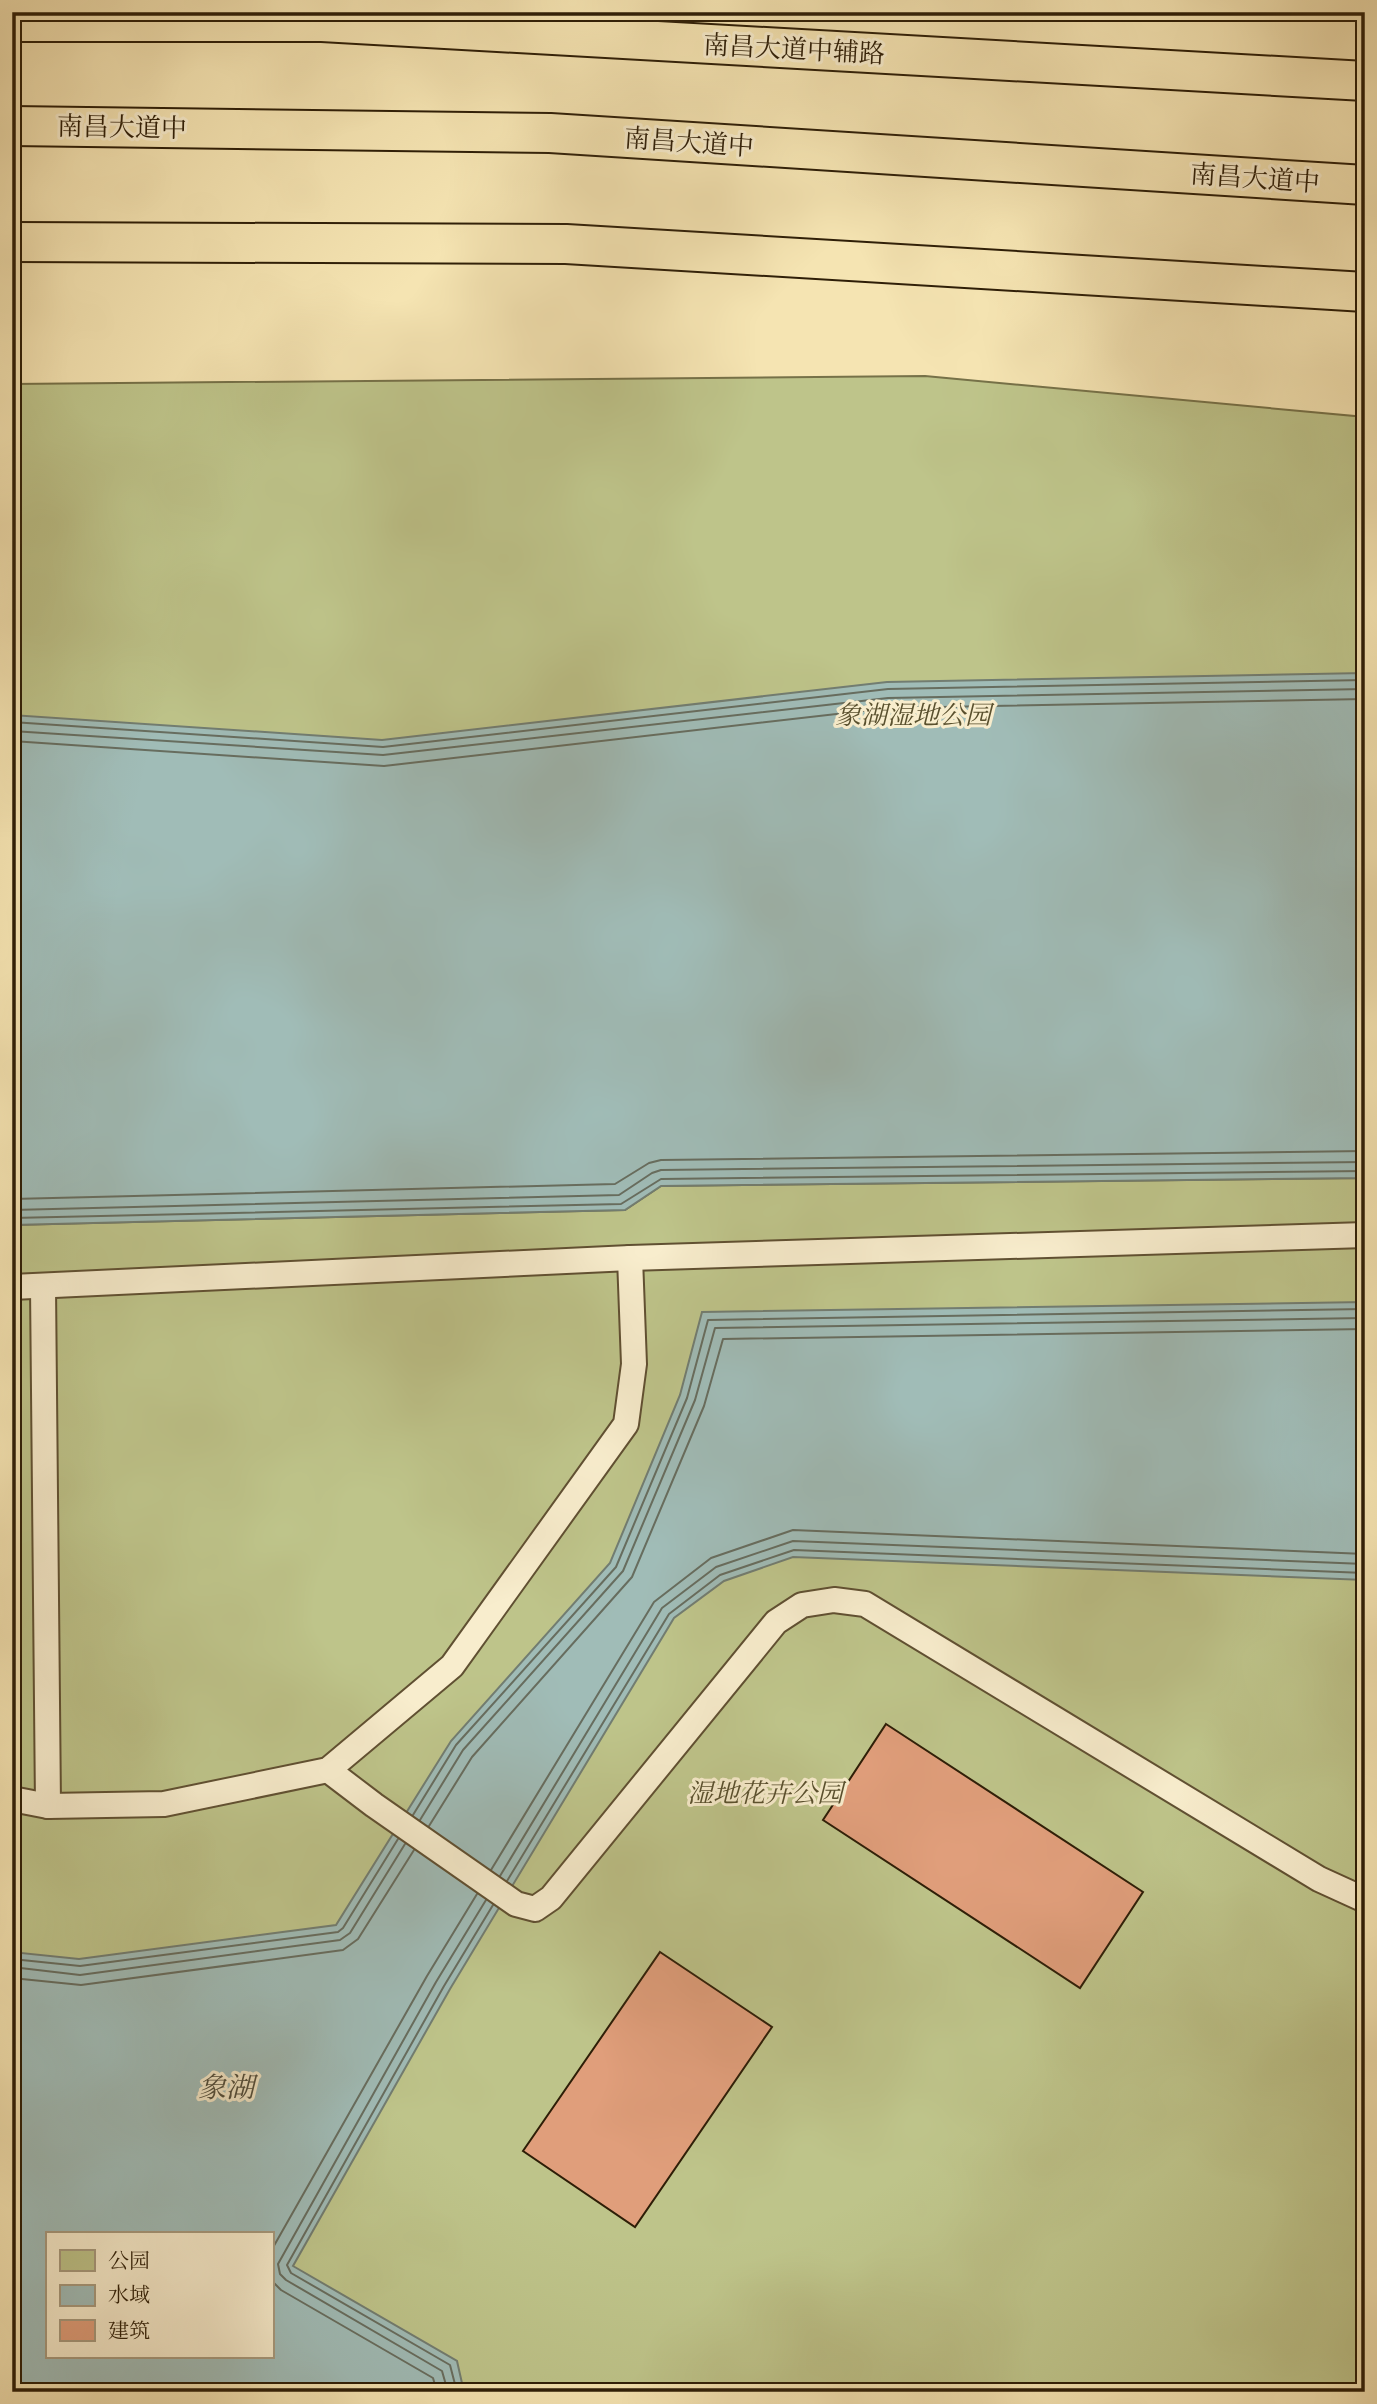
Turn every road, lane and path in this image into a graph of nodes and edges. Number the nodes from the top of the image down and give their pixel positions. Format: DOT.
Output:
graph roads {
  1 [pos="12,22"];
  2 [pos="1365,81"];
  3 [pos="12,126"];
  4 [pos="1365,185"];
  5 [pos="12,242"];
  6 [pos="1365,292"];
  7 [pos="1365,1235"];
  8 [pos="630,1258"];
  9 [pos="12,1287"];
  10 [pos="43,1287"];
  11 [pos="328,1770"];
  12 [pos="12,1799"];
  13 [pos="48,1806"];
  14 [pos="1365,1900"];
  1 -- 2 [label="highway, 南昌大道中辅路"];
  3 -- 4 [label="highway, 南昌大道中"];
  5 -- 6 [label="highway"];
  7 -- 8 [label="lane"];
  8 -- 10 [label="lane"];
  8 -- 11 [label="lane"];
  9 -- 10 [label="lane"];
  10 -- 13 [label="lane"];
  11 -- 13 [label="lane"];
  11 -- 14 [label="lane"];
  12 -- 13 [label="lane"];
}
